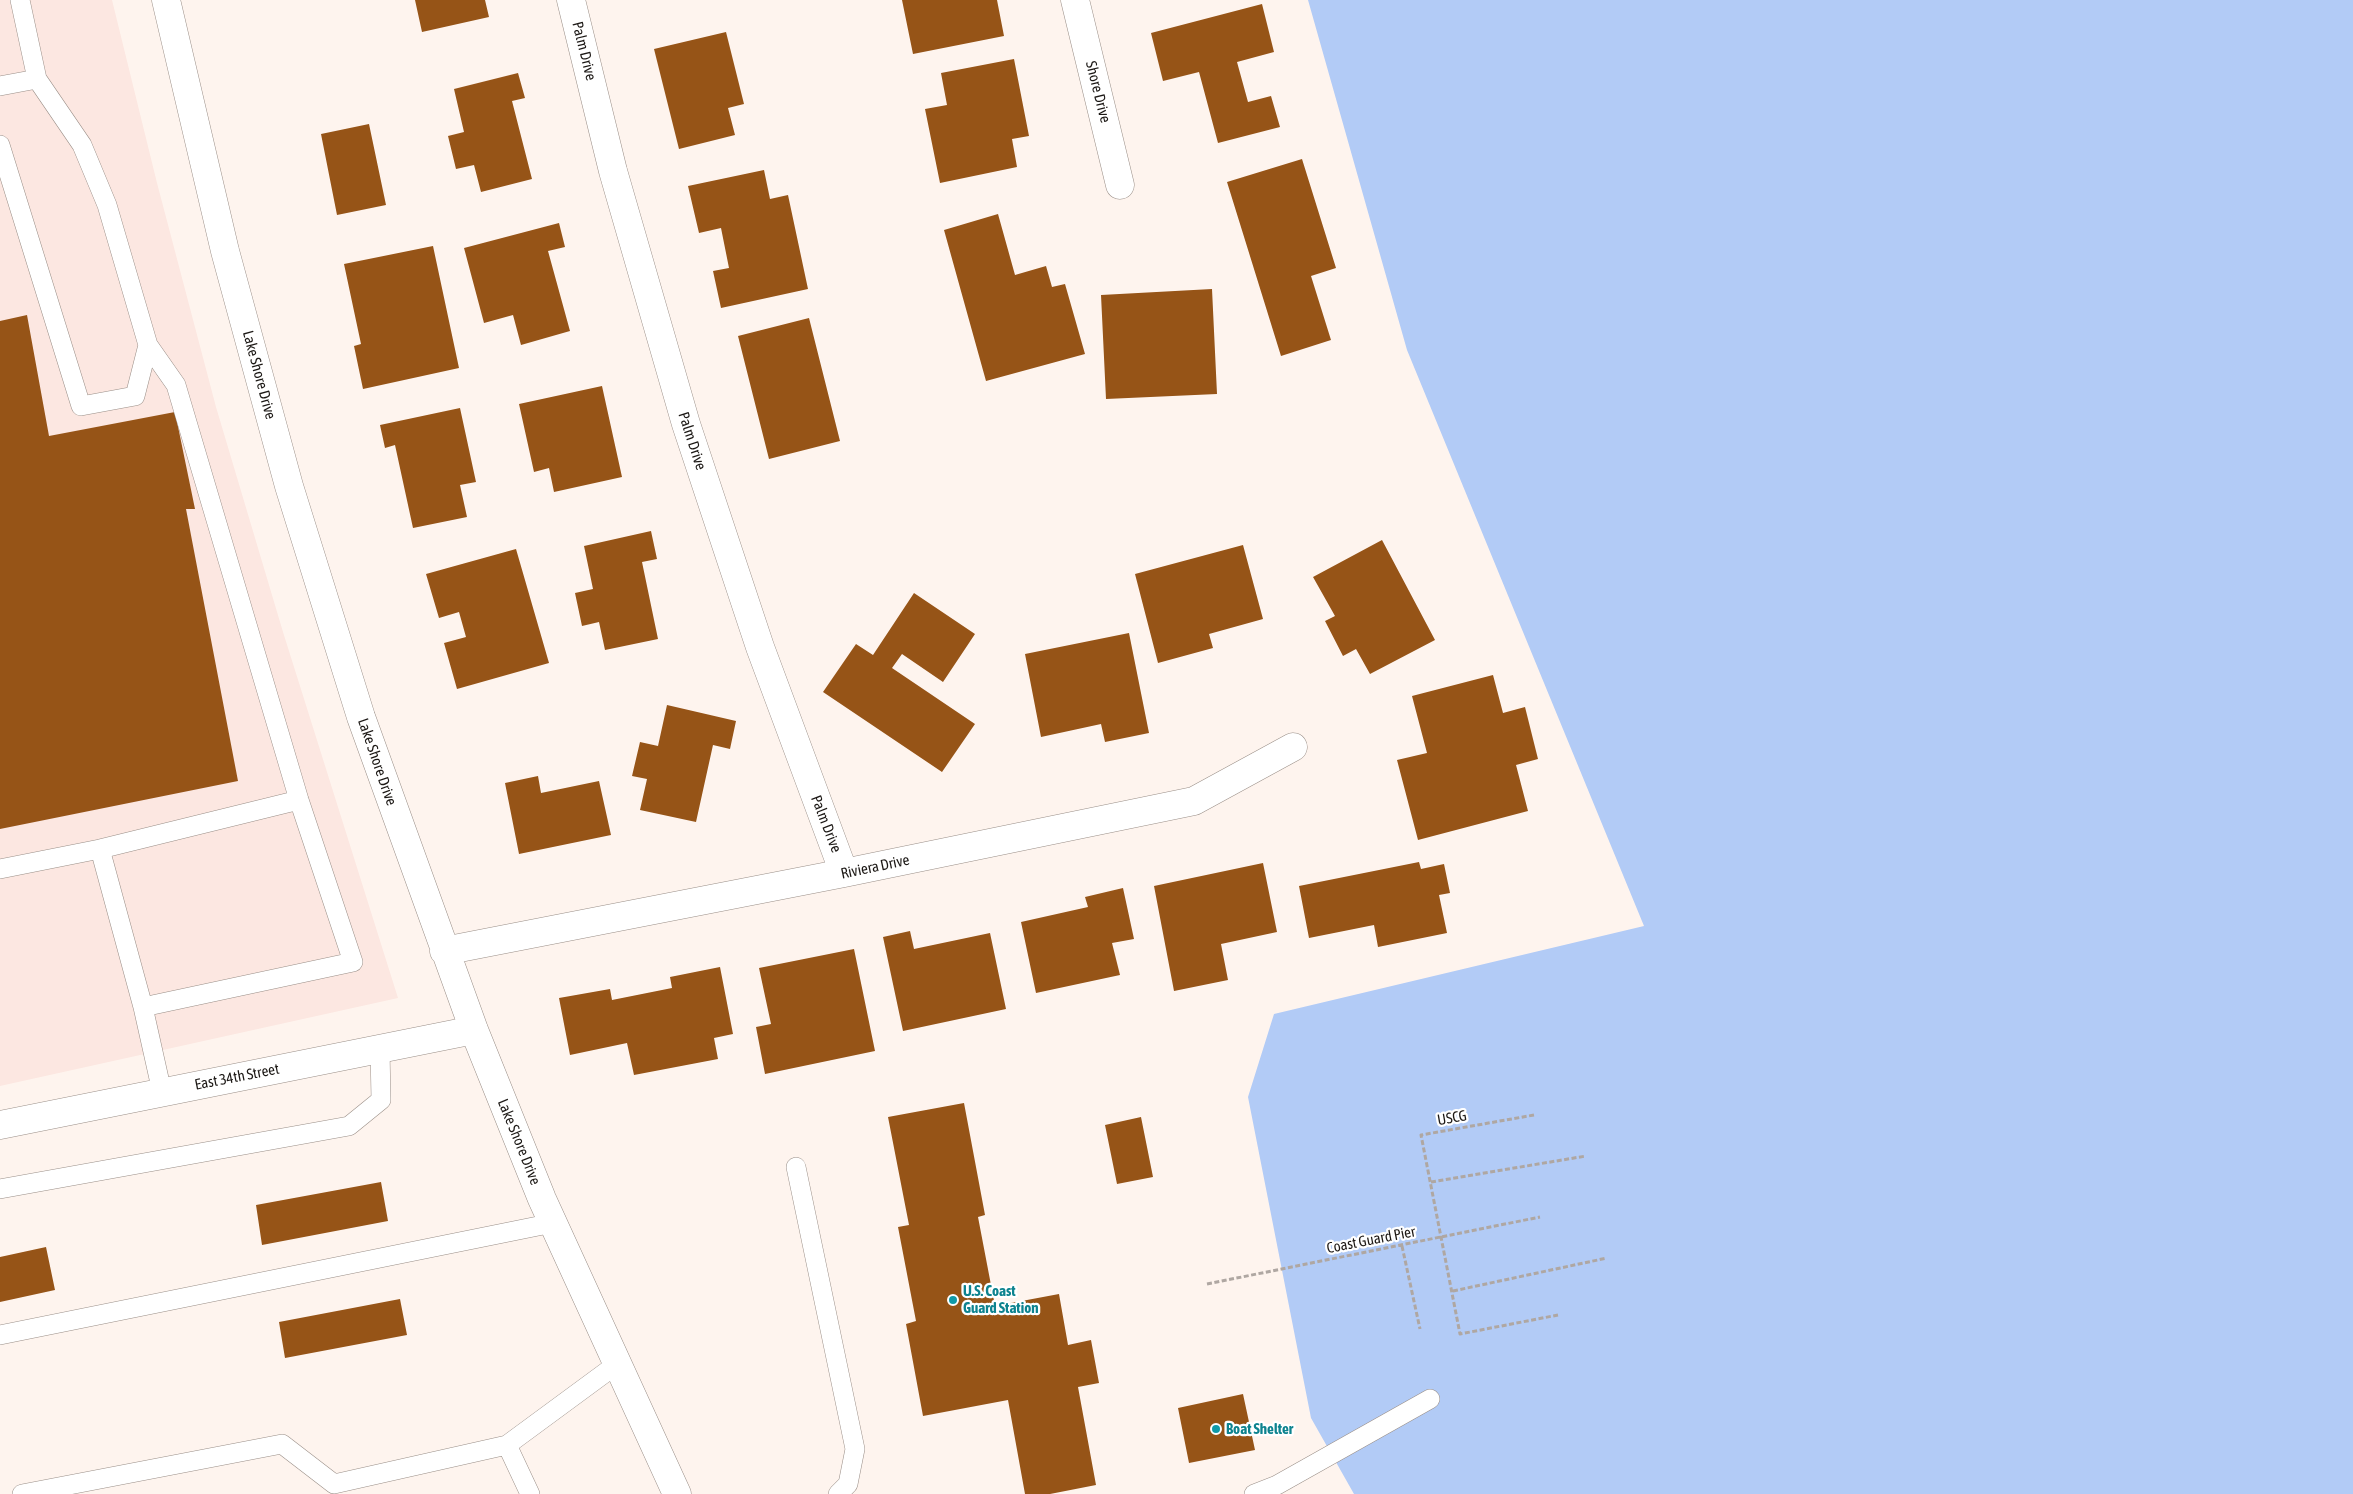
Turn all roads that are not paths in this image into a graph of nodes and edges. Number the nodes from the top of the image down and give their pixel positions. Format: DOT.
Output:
graph roads {
  1 [pos="20,0"];
  2 [pos="166,0"];
  3 [pos="571,0"];
  4 [pos="1075,0"];
  5 [pos="37,79"];
  6 [pos="0,86"];
  7 [pos="0,145"];
  8 [pos="1120,185"];
  9 [pos="148,345"];
  10 [pos="1293,747"];
  11 [pos="298,800"];
  12 [pos="100,849"];
  13 [pos="0,869"];
  14 [pos="844,873"];
  15 [pos="444,951"];
  16 [pos="143,1007"];
  17 [pos="474,1030"];
  18 [pos="380,1049"];
  19 [pos="162,1092"];
  20 [pos="0,1125"];
  21 [pos="796,1167"];
  22 [pos="0,1188"];
  23 [pos="553,1223"];
  24 [pos="0,1335"];
  25 [pos="617,1364"];
  26 [pos="1430,1399"];
  27 [pos="506,1445"];
  28 [pos="22,1494"];
  29 [pos="530,1494"];
  30 [pos="677,1494"];
  31 [pos="838,1494"];
  32 [pos="1254,1494"];
  1 -- 5 [label="lane"];
  2 -- 15 [label="street, Lake Shore Drive"];
  3 -- 14 [label="street, Palm Drive"];
  4 -- 8 [label="street, Shore Drive"];
  5 -- 6 [label="lane"];
  5 -- 9 [label="lane"];
  7 -- 9 [label="lane"];
  9 -- 11 [label="lane"];
  10 -- 14 [label="street, Riviera Drive"];
  11 -- 12 [label="lane"];
  11 -- 16 [label="lane"];
  12 -- 13 [label="lane"];
  12 -- 16 [label="lane"];
  14 -- 15 [label="street, Riviera Drive"];
  15 -- 17 [label="street, Lake Shore Drive"];
  16 -- 19 [label="lane"];
  17 -- 18 [label="street, East 34th Street"];
  17 -- 23 [label="street, Lake Shore Drive"];
  18 -- 19 [label="street, East 34th Street"];
  18 -- 22 [label="lane"];
  19 -- 20 [label="street, East 34th Street"];
  21 -- 31 [label="lane"];
  23 -- 24 [label="lane"];
  23 -- 25 [label="street, Lake Shore Drive"];
  25 -- 27 [label="lane"];
  25 -- 30 [label="street, Lake Shore Drive"];
  26 -- 32 [label="lane"];
  27 -- 28 [label="lane"];
  27 -- 29 [label="lane"];
}
